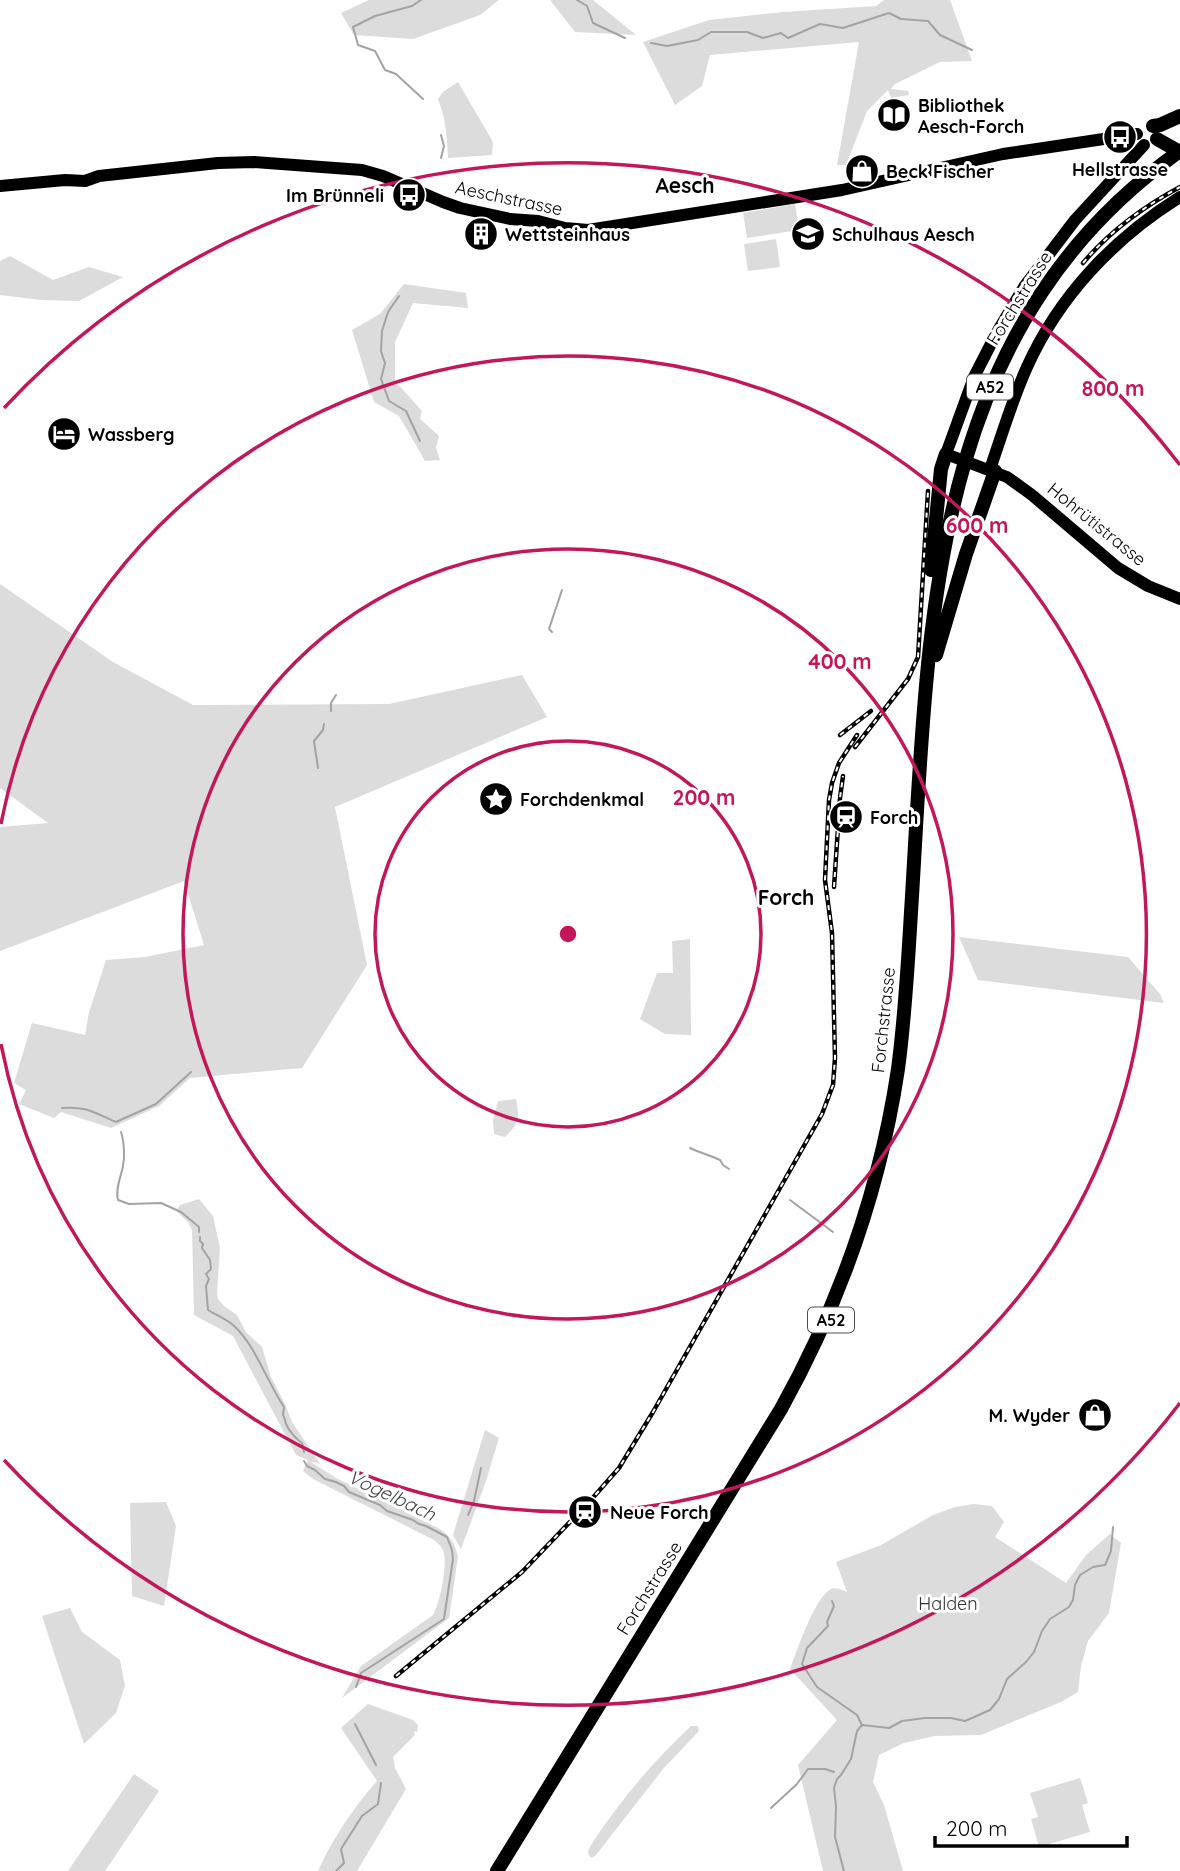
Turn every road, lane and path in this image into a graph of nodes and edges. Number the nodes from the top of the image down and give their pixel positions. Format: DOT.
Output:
graph roads {
  1 [pos="1180,116"];
  2 [pos="1148,136"];
  3 [pos="1174,158"];
  4 [pos="0,186"];
  5 [pos="1180,197"];
  6 [pos="949,455"];
  7 [pos="989,469"];
  8 [pos="1180,599"];
  9 [pos="929,667"];
  10 [pos="926,710"];
  11 [pos="497,1871"];
  12 [pos="502,1871"];
  1 -- 2 [label="highway"];
  2 -- 3 [label="highway"];
  2 -- 4 [label="main road, Aeschstrasse"];
  2 -- 6 [label="main road"];
  3 -- 9 [label="highway, Forchstrasse / A52"];
  5 -- 7 [label="main road"];
  6 -- 7 [label="main road, Hohrütistrasse"];
  6 -- 9 [label="highway"];
  7 -- 8 [label="main road, Hohrütistrasse"];
  7 -- 9 [label="highway"];
  9 -- 10 [label="highway, Forchstrasse / A52"];
  10 -- 11 [label="highway, Forchstrasse / A52"];
  10 -- 12 [label="highway, Forchstrasse / A52"];
}
